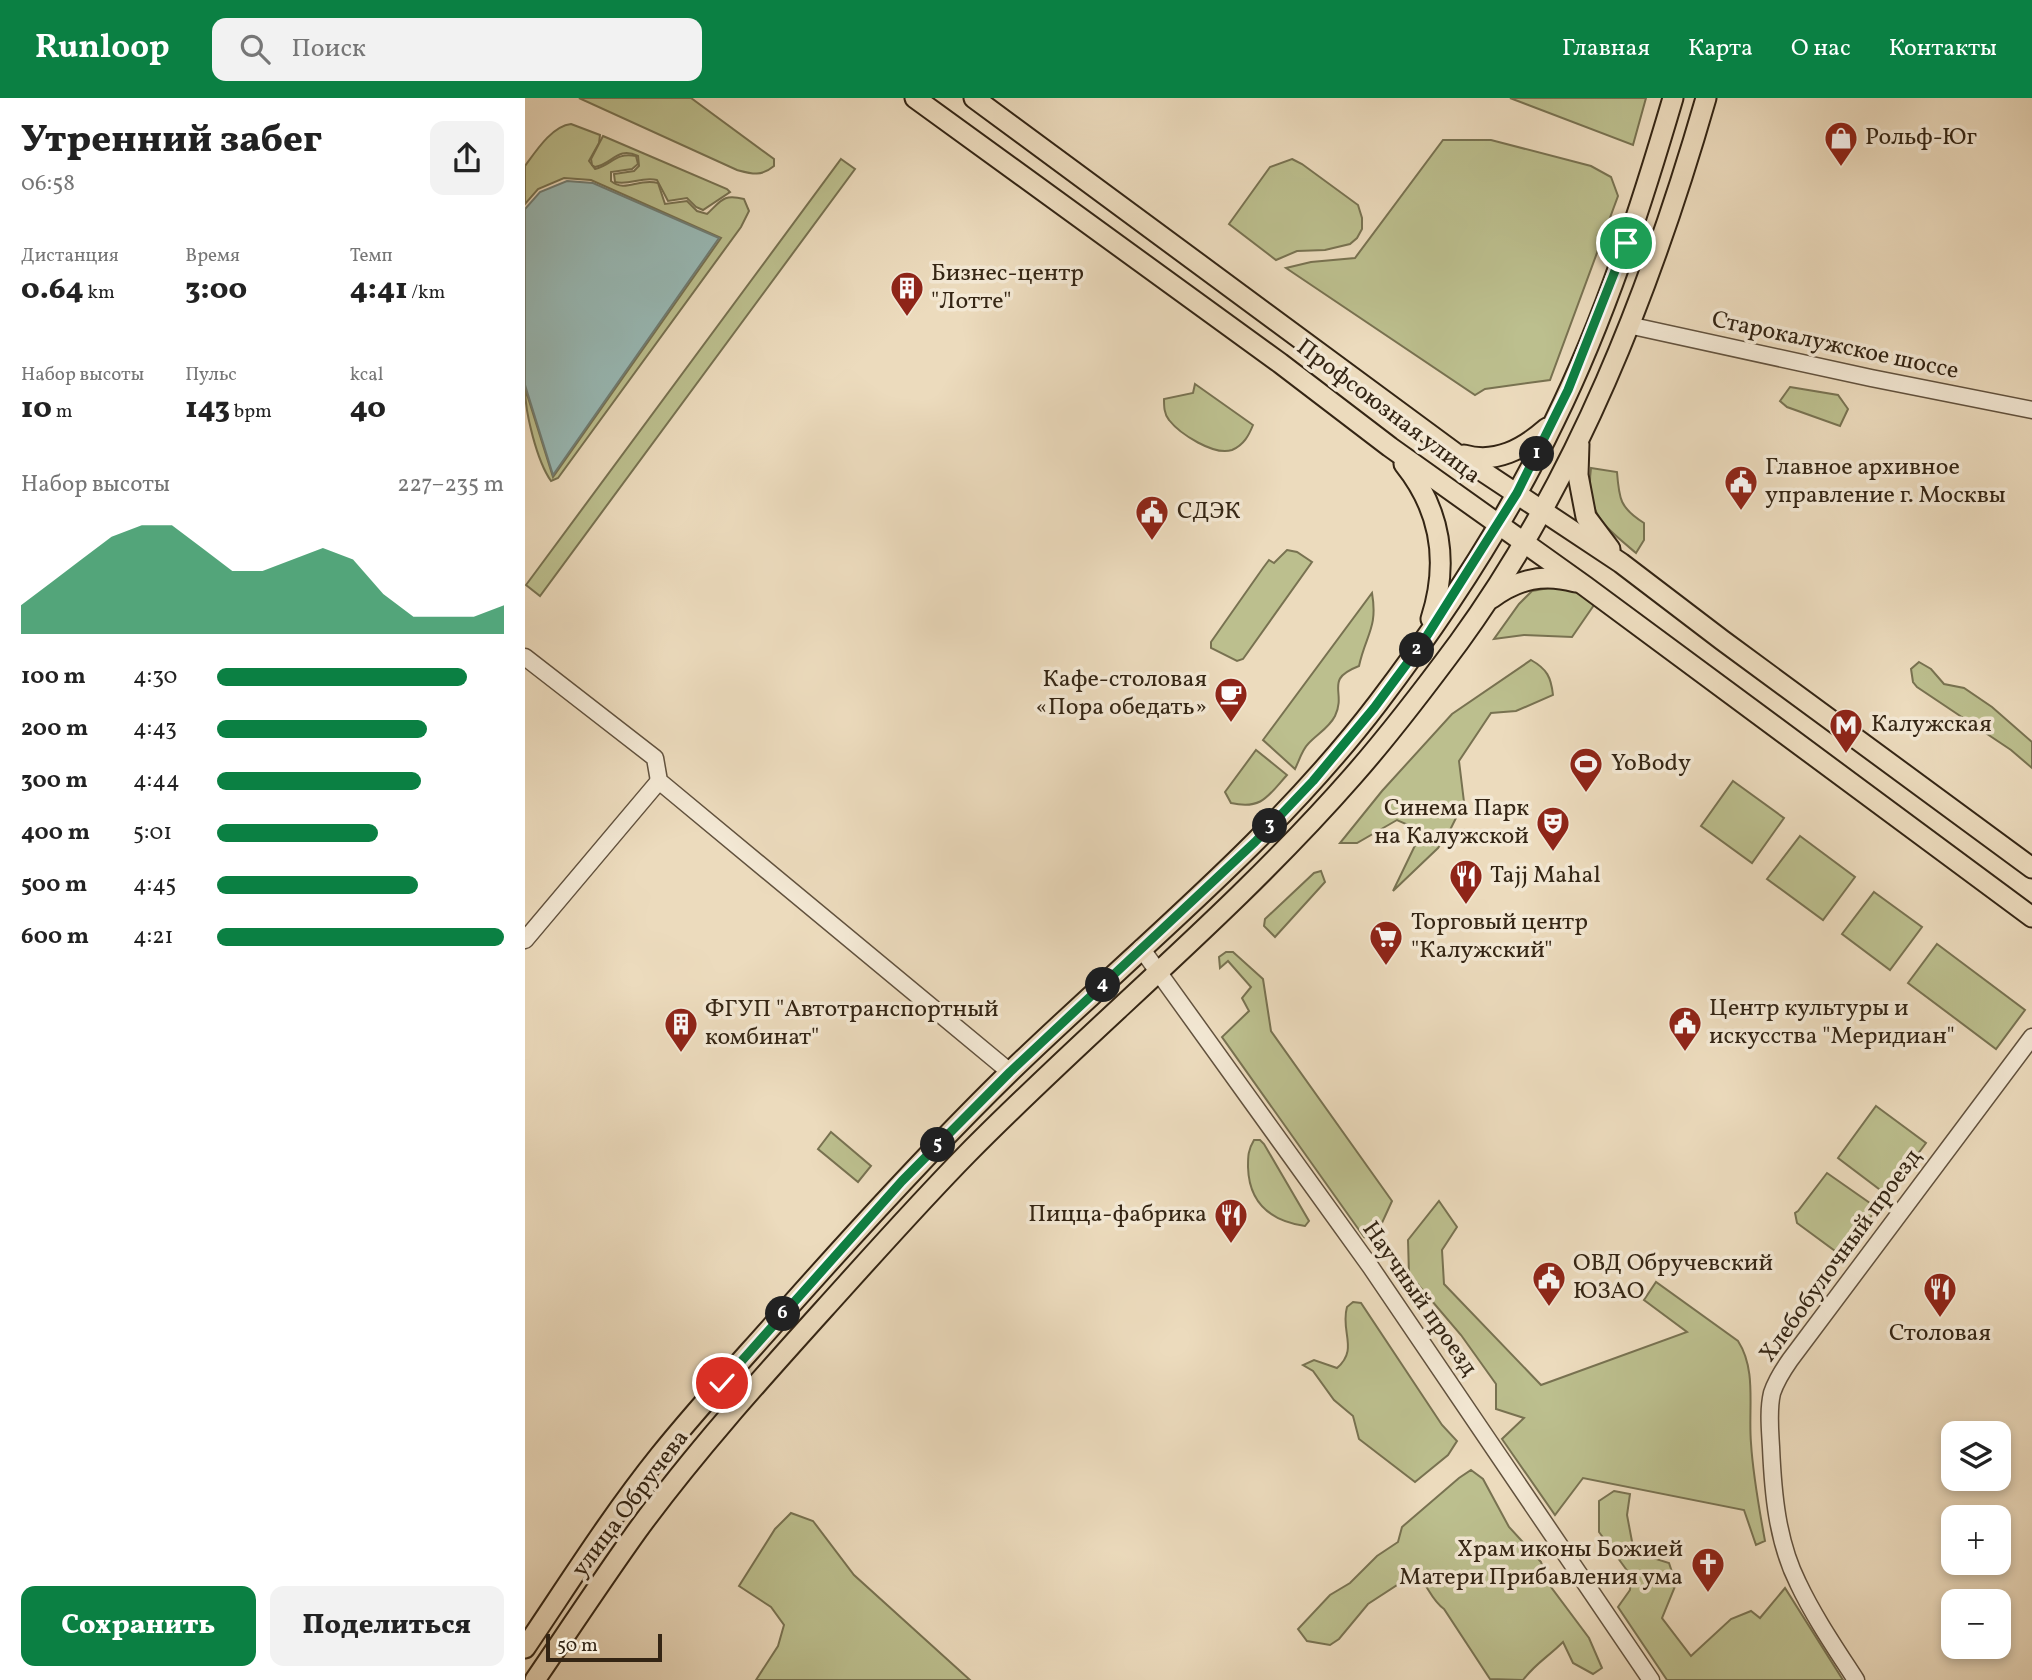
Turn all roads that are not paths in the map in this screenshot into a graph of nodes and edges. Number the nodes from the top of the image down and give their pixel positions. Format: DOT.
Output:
graph roads {
  1 [pos="915,98"];
  2 [pos="974,98"];
  3 [pos="1673,98"];
  4 [pos="1706,98"];
  5 [pos="1628,324"];
  6 [pos="2032,410"];
  7 [pos="1555,420"];
  8 [pos="1579,440"];
  9 [pos="1390,447"];
  10 [pos="1455,453"];
  11 [pos="1517,493"];
  12 [pos="1542,509"];
  13 [pos="1498,524"];
  14 [pos="1524,542"];
  15 [pos="1621,564"];
  16 [pos="1585,586"];
  17 [pos="1485,603"];
  18 [pos="1423,642"];
  19 [pos="525,657"];
  20 [pos="659,781"];
  21 [pos="2032,868"];
  22 [pos="2032,917"];
  23 [pos="525,940"];
  24 [pos="1141,948"];
  25 [pos="1159,970"];
  26 [pos="2032,1037"];
  27 [pos="1010,1072"];
  28 [pos="525,1648"];
  29 [pos="535,1680"];
  30 [pos="1651,1680"];
  31 [pos="1857,1680"];
  1 -- 9 [label="main road, Профсоюзная улица"];
  2 -- 10 [label="main road, Профсоюзная улица"];
  3 -- 7 [label="main road, улица Обручева"];
  4 -- 5 [label="main road, улица Обручева"];
  5 -- 6 [label="street, Старокалужское шоссе"];
  5 -- 8 [label="main road, улица Обручева"];
  7 -- 10 [label="main road"];
  7 -- 11 [label="main road, улица Обручева"];
  8 -- 12 [label="main road, улица Обручева"];
  8 -- 15 [label="main road"];
  9 -- 13 [label="main road, Профсоюзная улица"];
  9 -- 18 [label="main road"];
  10 -- 11 [label="main road, Профсоюзная улица"];
  11 -- 12 [label="main road, Профсоюзная улица"];
  11 -- 13 [label="main road, улица Обручева"];
  12 -- 14 [label="main road, улица Обручева"];
  12 -- 15 [label="main road"];
  13 -- 14 [label="main road, Профсоюзная улица"];
  13 -- 18 [label="main road, улица Обручева"];
  14 -- 16 [label="main road, Профсоюзная улица"];
  14 -- 17 [label="main road, улица Обручева"];
  15 -- 21 [label="main road"];
  16 -- 17 [label="main road"];
  16 -- 22 [label="main road, Профсоюзная улица"];
  17 -- 25 [label="main road, улица Обручева"];
  18 -- 24 [label="main road, улица Обручева"];
  19 -- 20 [label="street"];
  20 -- 23 [label="street"];
  20 -- 27 [label="street"];
  24 -- 25 [label="street, Научный проезд"];
  24 -- 27 [label="main road, улица Обручева"];
  25 -- 29 [label="main road, улица Обручева"];
  25 -- 30 [label="street, Научный проезд"];
  26 -- 31 [label="street, Хлебобулочный проезд"];
  27 -- 28 [label="main road, улица Обручева"];
}
